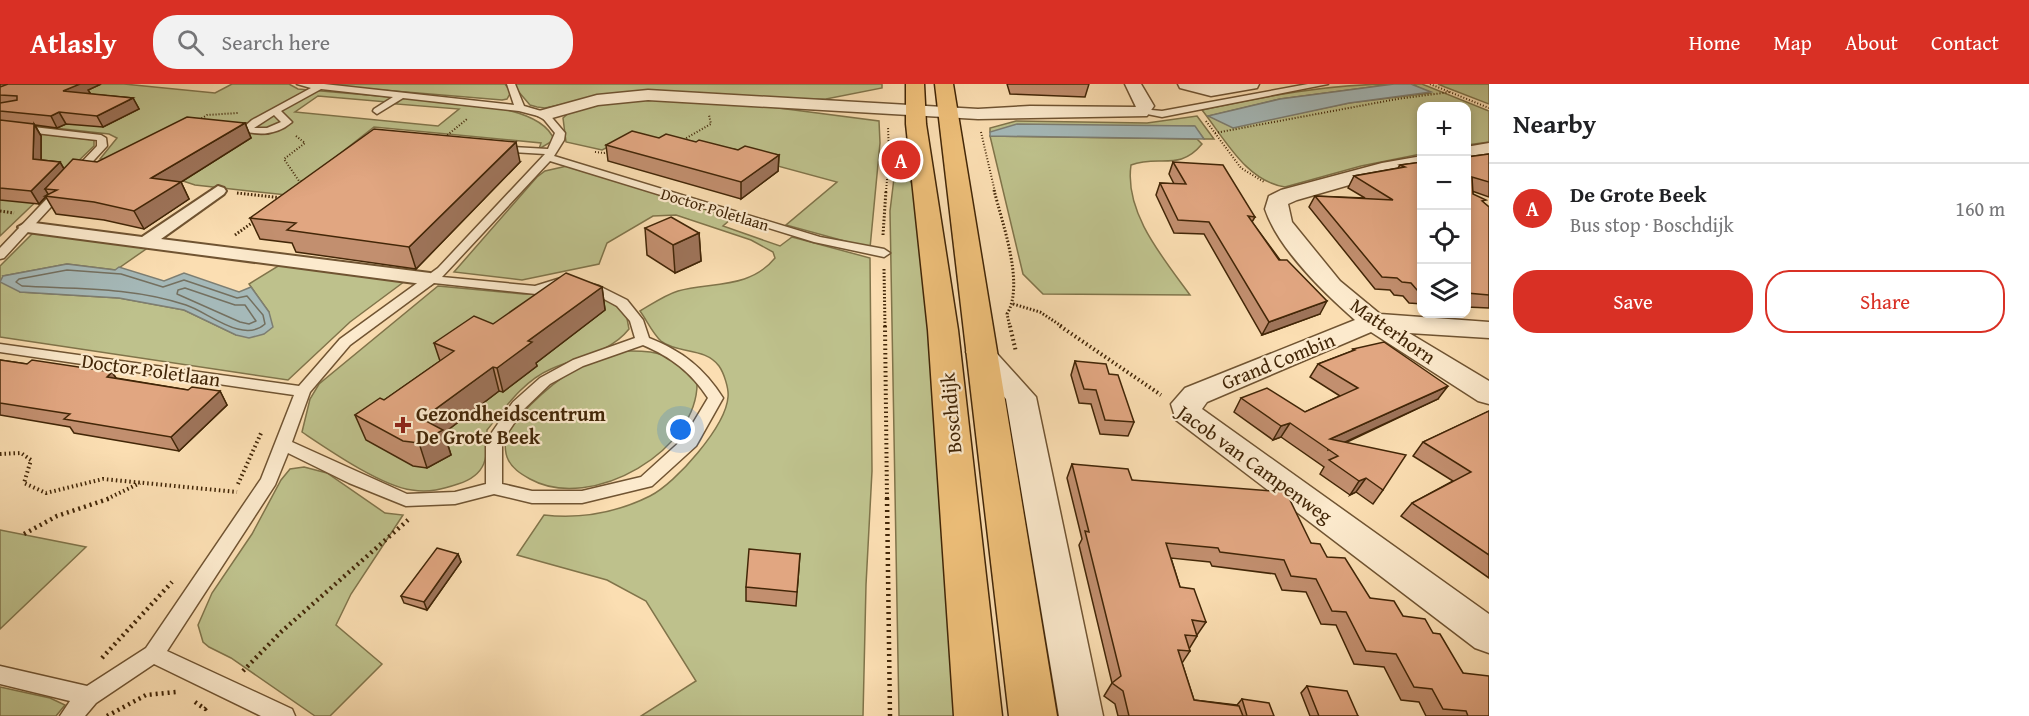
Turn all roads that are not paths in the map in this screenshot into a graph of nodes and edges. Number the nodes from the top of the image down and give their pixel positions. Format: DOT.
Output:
graph roads {
  1 [pos="301,84"];
  2 [pos="511,84"];
  3 [pos="1132,84"];
  4 [pos="1186,84"];
  5 [pos="1251,84"];
  6 [pos="1324,84"];
  7 [pos="317,87"];
  8 [pos="401,95"];
  9 [pos="931,102"];
  10 [pos="818,104"];
  11 [pos="520,108"];
  12 [pos="275,111"];
  13 [pos="377,111"];
  14 [pos="1029,111"];
  15 [pos="1141,112"];
  16 [pos="544,116"];
  17 [pos="0,126"];
  18 [pos="492,148"];
  19 [pos="1489,149"];
  20 [pos="552,152"];
  21 [pos="1471,152"];
  22 [pos="1414,168"];
  23 [pos="218,191"];
  24 [pos="27,227"];
  25 [pos="144,243"];
  26 [pos="884,253"];
  27 [pos="0,255"];
  28 [pos="430,279"];
  29 [pos="1373,322"];
  30 [pos="1489,330"];
  31 [pos="643,340"];
  32 [pos="0,348"];
  33 [pos="980,352"];
  34 [pos="303,391"];
  35 [pos="1489,394"];
  36 [pos="1187,413"];
  37 [pos="283,444"];
  38 [pos="494,488"];
  39 [pos="1489,636"];
  40 [pos="153,654"];
  41 [pos="0,675"];
  42 [pos="89,696"];
  43 [pos="71,716"];
  44 [pos="284,716"];
  45 [pos="978,716"];
  46 [pos="1033,716"];
  47 [pos="1081,716"];
  1 -- 7 [label="lane"];
  2 -- 11 [label="lane"];
  3 -- 15 [label="street"];
  4 -- 5 [label="street"];
  6 -- 15 [label="lane"];
  7 -- 8 [label="lane"];
  7 -- 12 [label="lane"];
  8 -- 11 [label="lane"];
  8 -- 13 [label="lane"];
  9 -- 10 [label="street"];
  9 -- 10 [label="street"];
  9 -- 14 [label="street"];
  9 -- 14 [label="street"];
  9 -- 33 [label="main road, Boschdijk"];
  9 -- 45 [label="main road, Boschdijk"];
  10 -- 16 [label="street"];
  11 -- 16 [label="lane"];
  12 -- 12 [label="lane"];
  14 -- 15 [label="street"];
  16 -- 20 [label="lane"];
  17 -- 24 [label="lane"];
  18 -- 20 [label="lane, Doctor Poletlaan"];
  19 -- 21 [label="street"];
  20 -- 26 [label="lane, Doctor Poletlaan"];
  20 -- 28 [label="lane"];
  22 -- 29 [label="street, Matterhorn"];
  23 -- 25 [label="street"];
  24 -- 25 [label="street"];
  24 -- 27 [label="lane"];
  25 -- 28 [label="street"];
  28 -- 31 [label="lane"];
  28 -- 34 [label="lane"];
  29 -- 30 [label="street, Grand Combin"];
  29 -- 35 [label="street, Matterhorn"];
  29 -- 36 [label="street, Grand Combin"];
  31 -- 38 [label="lane"];
  31 -- 38 [label="lane"];
  32 -- 34 [label="lane, Doctor Poletlaan"];
  33 -- 46 [label="main road, Boschdijk"];
  33 -- 47 [label="street, Boschdijk"];
  34 -- 37 [label="lane"];
  36 -- 39 [label="street, Jacob van Campenweg"];
  37 -- 38 [label="lane"];
  37 -- 40 [label="lane"];
  40 -- 42 [label="lane"];
  40 -- 44 [label="lane"];
  41 -- 42 [label="lane"];
  42 -- 43 [label="lane"];
}
